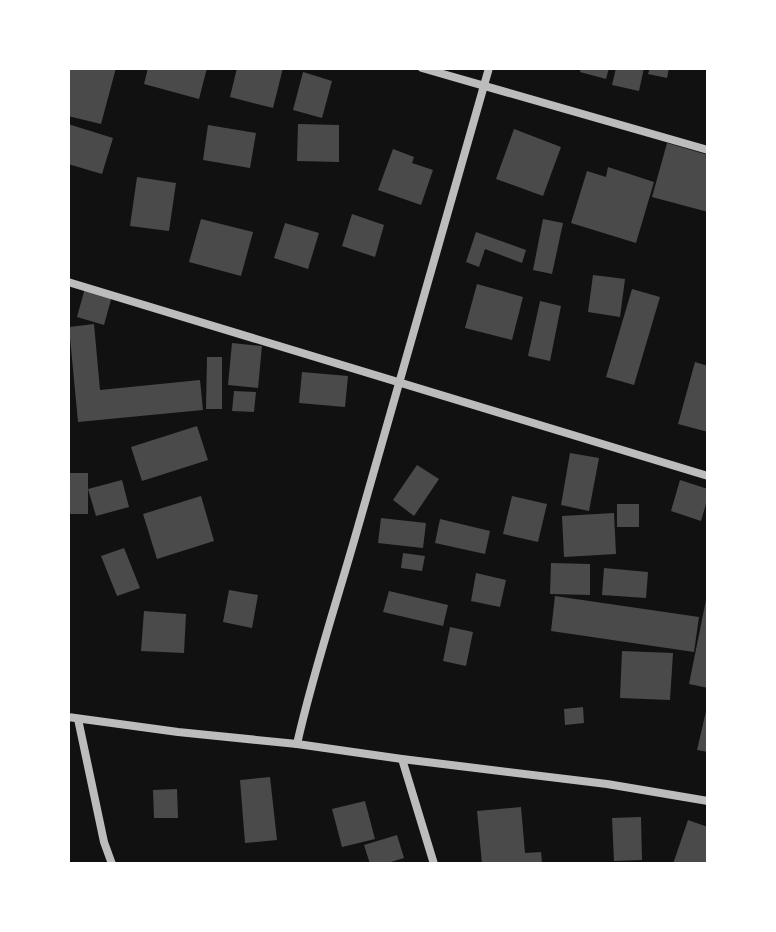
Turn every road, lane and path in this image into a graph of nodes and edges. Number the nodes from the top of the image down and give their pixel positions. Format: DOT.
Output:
graph roads {
  1 [pos="422,68"];
  2 [pos="489,68"];
  3 [pos="484,85"];
  4 [pos="708,150"];
  5 [pos="68,282"];
  6 [pos="398,381"];
  7 [pos="708,476"];
  8 [pos="68,717"];
  9 [pos="78,719"];
  10 [pos="297,744"];
  11 [pos="402,759"];
  12 [pos="708,801"];
  13 [pos="112,864"];
  14 [pos="434,864"];
  1 -- 3 [label="street"];
  2 -- 3 [label="street"];
  3 -- 4 [label="street"];
  3 -- 6 [label="street"];
  5 -- 6 [label="street"];
  6 -- 7 [label="street"];
  6 -- 10 [label="street"];
  8 -- 9 [label="street"];
  9 -- 10 [label="street"];
  9 -- 13 [label="street"];
  10 -- 11 [label="street"];
  11 -- 12 [label="street"];
  11 -- 14 [label="street"];
}
